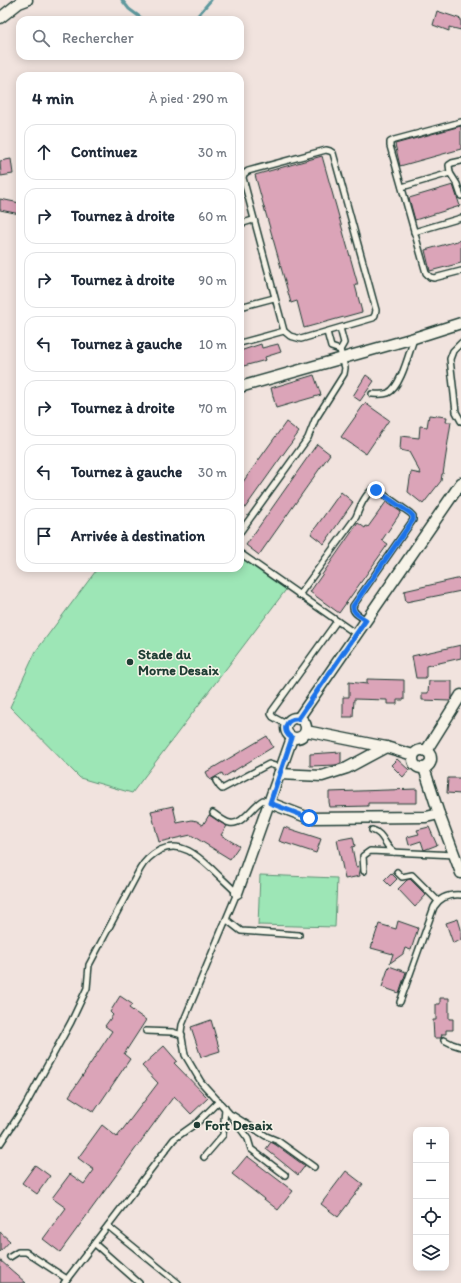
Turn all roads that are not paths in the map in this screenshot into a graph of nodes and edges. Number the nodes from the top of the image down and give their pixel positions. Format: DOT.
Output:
graph roads {
  1 [pos="27,0"];
  2 [pos="0,18"];
  3 [pos="461,122"];
  4 [pos="461,161"];
  5 [pos="450,173"];
  6 [pos="244,174"];
  7 [pos="244,182"];
  8 [pos="402,187"];
  9 [pos="461,196"];
  10 [pos="461,218"];
  11 [pos="254,220"];
  12 [pos="244,223"];
  13 [pos="414,232"];
  14 [pos="461,271"];
  15 [pos="274,298"];
  16 [pos="244,306"];
  17 [pos="459,325"];
  18 [pos="340,328"];
  19 [pos="284,331"];
  20 [pos="327,332"];
  21 [pos="414,338"];
  22 [pos="244,342"];
  23 [pos="461,343"];
  24 [pos="341,354"];
  25 [pos="244,386"];
  26 [pos="372,394"];
  27 [pos="461,421"];
  28 [pos="461,483"];
  29 [pos="244,527"];
  30 [pos="244,556"];
  31 [pos="299,595"];
  32 [pos="366,620"];
  33 [pos="337,621"];
  34 [pos="356,634"];
  35 [pos="461,695"];
  36 [pos="298,719"];
  37 [pos="286,724"];
  38 [pos="306,731"];
  39 [pos="292,738"];
  40 [pos="386,747"];
  41 [pos="426,751"];
  42 [pos="413,755"];
  43 [pos="424,768"];
  44 [pos="280,771"];
  45 [pos="216,781"];
  46 [pos="270,803"];
  47 [pos="213,813"];
  48 [pos="439,814"];
  49 [pos="372,830"];
  50 [pos="394,852"];
  51 [pos="455,856"];
  52 [pos="364,871"];
  53 [pos="397,872"];
  54 [pos="461,873"];
  55 [pos="237,893"];
  56 [pos="461,895"];
  57 [pos="438,901"];
  58 [pos="227,920"];
  59 [pos="299,935"];
  60 [pos="400,1002"];
  61 [pos="146,1031"];
  62 [pos="182,1035"];
  63 [pos="444,1040"];
  64 [pos="461,1046"];
  65 [pos="219,1101"];
  66 [pos="225,1108"];
  67 [pos="230,1113"];
  68 [pos="0,1144"];
  69 [pos="204,1157"];
  70 [pos="314,1167"];
  71 [pos="285,1175"];
  72 [pos="108,1226"];
  73 [pos="95,1244"];
  74 [pos="10,1257"];
  75 [pos="66,1281"];
  76 [pos="139,1283"];
  77 [pos="178,1283"];
  1 -- 2 [label="street"];
  3 -- 8 [label="lane"];
  4 -- 5 [label="lane"];
  5 -- 8 [label="lane"];
  5 -- 9 [label="lane"];
  6 -- 18 [label="lane"];
  7 -- 11 [label="lane"];
  8 -- 13 [label="lane"];
  10 -- 13 [label="lane"];
  11 -- 12 [label="lane"];
  11 -- 15 [label="lane"];
  13 -- 14 [label="lane"];
  15 -- 16 [label="lane"];
  15 -- 19 [label="lane"];
  17 -- 21 [label="street"];
  18 -- 20 [label="lane"];
  18 -- 24 [label="lane"];
  19 -- 20 [label="lane"];
  19 -- 22 [label="lane"];
  20 -- 24 [label="lane"];
  21 -- 24 [label="street"];
  21 -- 26 [label="lane"];
  23 -- 27 [label="lane"];
  24 -- 25 [label="street"];
  24 -- 29 [label="lane"];
  28 -- 32 [label="street"];
  30 -- 31 [label="lane"];
  31 -- 32 [label="lane"];
  31 -- 33 [label="lane"];
  32 -- 34 [label="street"];
  33 -- 34 [label="lane"];
  33 -- 37 [label="lane"];
  34 -- 36 [label="street"];
  35 -- 41 [label="street"];
  36 -- 37 [label="street"];
  36 -- 38 [label="street"];
  37 -- 39 [label="street"];
  38 -- 39 [label="street"];
  38 -- 40 [label="street"];
  39 -- 44 [label="street"];
  40 -- 42 [label="street"];
  40 -- 44 [label="street"];
  41 -- 42 [label="street"];
  41 -- 43 [label="street"];
  42 -- 43 [label="street"];
  43 -- 48 [label="street"];
  44 -- 45 [label="lane"];
  44 -- 46 [label="street"];
  46 -- 47 [label="lane"];
  46 -- 48 [label="street"];
  46 -- 55 [label="street"];
  48 -- 51 [label="street"];
  49 -- 50 [label="lane"];
  50 -- 51 [label="lane"];
  50 -- 52 [label="lane"];
  51 -- 54 [label="street"];
  53 -- 57 [label="lane"];
  55 -- 58 [label="lane"];
  55 -- 68 [label="lane"];
  56 -- 57 [label="lane"];
  57 -- 60 [label="lane"];
  58 -- 59 [label="lane"];
  58 -- 62 [label="lane"];
  61 -- 62 [label="lane"];
  62 -- 65 [label="lane"];
  63 -- 64 [label="lane"];
  65 -- 66 [label="lane"];
  65 -- 72 [label="lane"];
  66 -- 67 [label="lane"];
  66 -- 69 [label="lane"];
  67 -- 70 [label="lane"];
  67 -- 71 [label="lane"];
  72 -- 73 [label="lane"];
  72 -- 77 [label="lane"];
  73 -- 75 [label="lane"];
  73 -- 76 [label="lane"];
  74 -- 75 [label="lane"];
}
